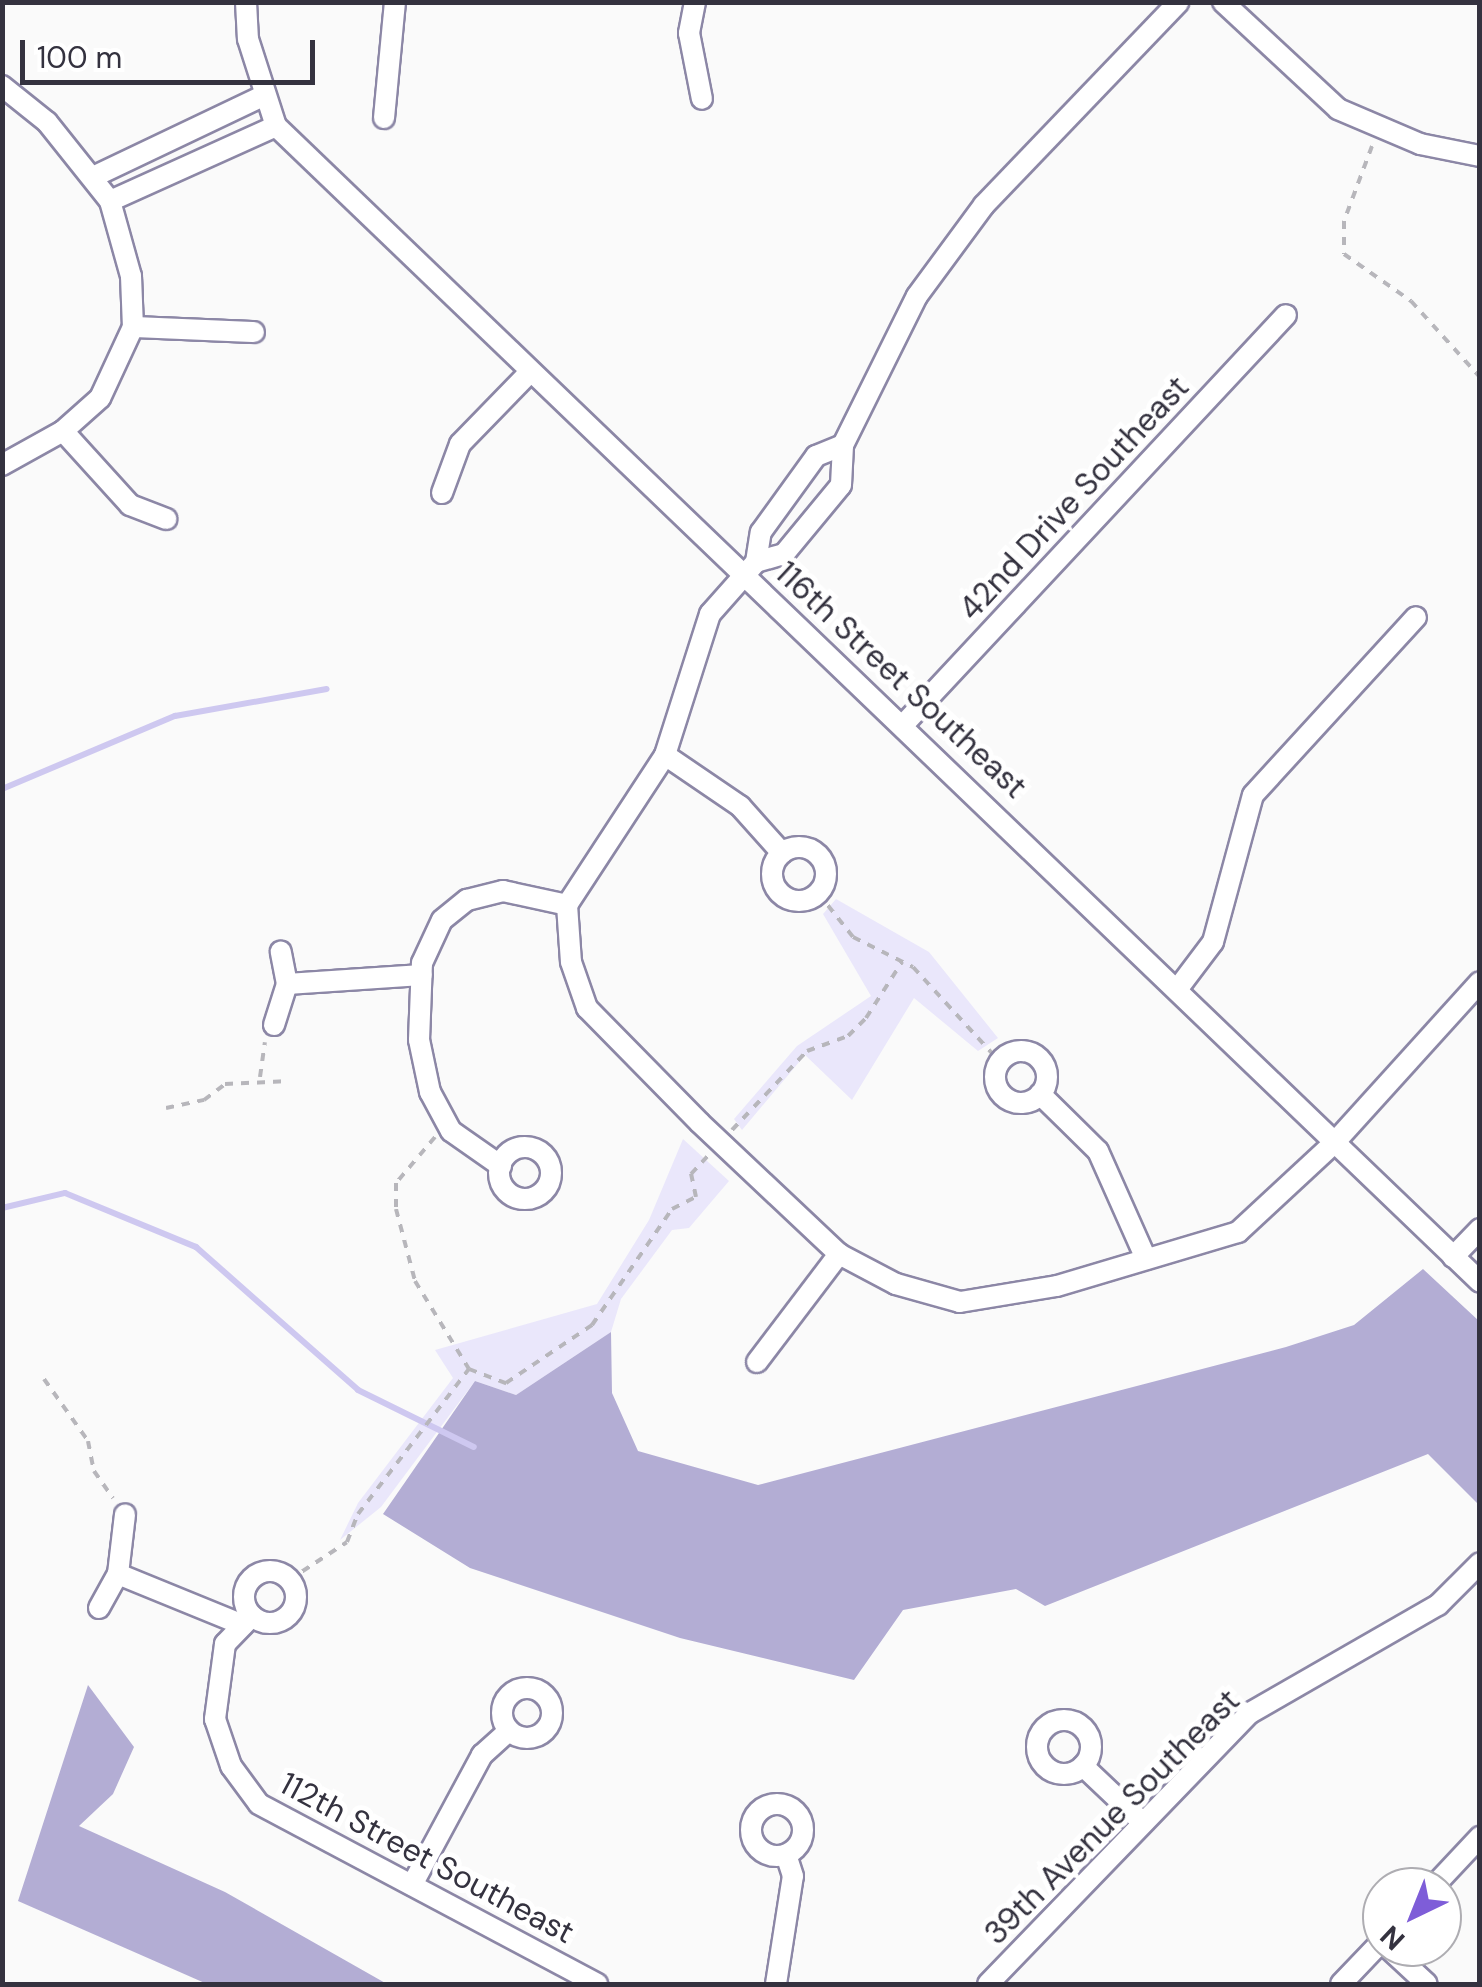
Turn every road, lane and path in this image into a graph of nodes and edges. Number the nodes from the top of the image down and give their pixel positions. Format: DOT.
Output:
graph roads {
  1 [pos="246,2"];
  2 [pos="396,2"];
  3 [pos="695,2"];
  4 [pos="1179,2"];
  5 [pos="1223,2"];
  6 [pos="2,86"];
  7 [pos="263,96"];
  8 [pos="702,99"];
  9 [pos="384,118"];
  10 [pos="276,126"];
  11 [pos="1380,126"];
  12 [pos="1480,156"];
  13 [pos="95,176"];
  14 [pos="110,202"];
  15 [pos="1286,315"];
  16 [pos="132,327"];
  17 [pos="254,332"];
  18 [pos="530,373"];
  19 [pos="1480,376"];
  20 [pos="63,432"];
  21 [pos="843,445"];
  22 [pos="2,465"];
  23 [pos="442,493"];
  24 [pos="166,519"];
  25 [pos="750,568"];
  26 [pos="1416,617"];
  27 [pos="905,723"];
  28 [pos="665,755"];
  29 [pos="782,853"];
  30 [pos="818,894"];
  31 [pos="567,905"];
  32 [pos="281,952"];
  33 [pos="902,962"];
  34 [pos="422,976"];
  35 [pos="1480,982"];
  36 [pos="287,984"];
  37 [pos="1179,987"];
  38 [pos="274,1025"];
  39 [pos="1000,1062"];
  40 [pos="260,1077"];
  41 [pos="289,1081"];
  42 [pos="1040,1094"];
  43 [pos="166,1108"];
  44 [pos="450,1131"];
  45 [pos="721,1142"];
  46 [pos="1334,1144"];
  47 [pos="501,1166"];
  48 [pos="1480,1229"];
  49 [pos="839,1254"];
  50 [pos="1453,1257"];
  51 [pos="1146,1259"];
  52 [pos="1480,1282"];
  53 [pos="757,1362"];
  54 [pos="469,1369"];
  55 [pos="44,1379"];
  56 [pos="125,1514"];
  57 [pos="1480,1563"];
  58 [pos="118,1574"];
  59 [pos="289,1580"];
  60 [pos="100,1608"];
  61 [pos="248,1620"];
  62 [pos="509,1730"];
  63 [pos="1083,1766"];
  64 [pos="1141,1821"];
  65 [pos="1480,1837"];
  66 [pos="786,1854"];
  67 [pos="1452,1867"];
  68 [pos="412,1885"];
  69 [pos="1362,1964"];
  70 [pos="598,1984"];
  71 [pos="776,1984"];
  72 [pos="988,1984"];
  73 [pos="1341,1984"];
  1 -- 7 [label="street"];
  2 -- 9 [label="street"];
  3 -- 8 [label="street"];
  4 -- 21 [label="street"];
  5 -- 11 [label="street"];
  6 -- 13 [label="street"];
  7 -- 10 [label="street"];
  7 -- 13 [label="street"];
  10 -- 14 [label="street"];
  10 -- 18 [label="street, 116th Street Southeast"];
  11 -- 12 [label="street"];
  11 -- 19 [label="path"];
  13 -- 14 [label="street"];
  14 -- 16 [label="street"];
  15 -- 27 [label="street, 42nd Drive Southeast"];
  16 -- 17 [label="street"];
  16 -- 20 [label="street"];
  18 -- 23 [label="street"];
  18 -- 25 [label="street, 116th Street Southeast"];
  20 -- 22 [label="street"];
  20 -- 24 [label="street"];
  21 -- 25 [label="street"];
  21 -- 25 [label="street"];
  25 -- 27 [label="street, 116th Street Southeast"];
  25 -- 28 [label="street"];
  26 -- 37 [label="street"];
  27 -- 37 [label="street, 116th Street Southeast"];
  28 -- 29 [label="street"];
  28 -- 31 [label="street"];
  29 -- 30 [label="street"];
  29 -- 30 [label="street"];
  30 -- 33 [label="path"];
  31 -- 34 [label="street"];
  31 -- 45 [label="street"];
  32 -- 36 [label="street"];
  33 -- 39 [label="path"];
  33 -- 45 [label="path"];
  34 -- 36 [label="street"];
  34 -- 44 [label="street"];
  35 -- 46 [label="street"];
  36 -- 38 [label="street"];
  37 -- 46 [label="street, 116th Street Southeast"];
  38 -- 40 [label="path"];
  39 -- 42 [label="street"];
  39 -- 42 [label="street"];
  40 -- 41 [label="path"];
  40 -- 43 [label="path"];
  42 -- 51 [label="street"];
  44 -- 47 [label="street"];
  44 -- 54 [label="path"];
  45 -- 49 [label="street"];
  45 -- 54 [label="path"];
  46 -- 50 [label="street, 116th Street Southeast"];
  46 -- 51 [label="street"];
  48 -- 50 [label="street"];
  49 -- 51 [label="street"];
  49 -- 53 [label="street"];
  50 -- 52 [label="street, 116th Street Southeast"];
  54 -- 59 [label="path"];
  55 -- 56 [label="path"];
  56 -- 58 [label="street"];
  57 -- 64 [label="street, 39th Avenue Southeast"];
  58 -- 60 [label="street"];
  58 -- 61 [label="street"];
  59 -- 61 [label="street"];
  59 -- 61 [label="street"];
  61 -- 68 [label="street, 112th Street Southeast"];
  62 -- 68 [label="street"];
  63 -- 64 [label="street"];
  64 -- 72 [label="street, 39th Avenue Southeast"];
  65 -- 67 [label="street"];
  66 -- 71 [label="street"];
  68 -- 70 [label="street, 112th Street Southeast"];
  69 -- 73 [label="street"];
}
